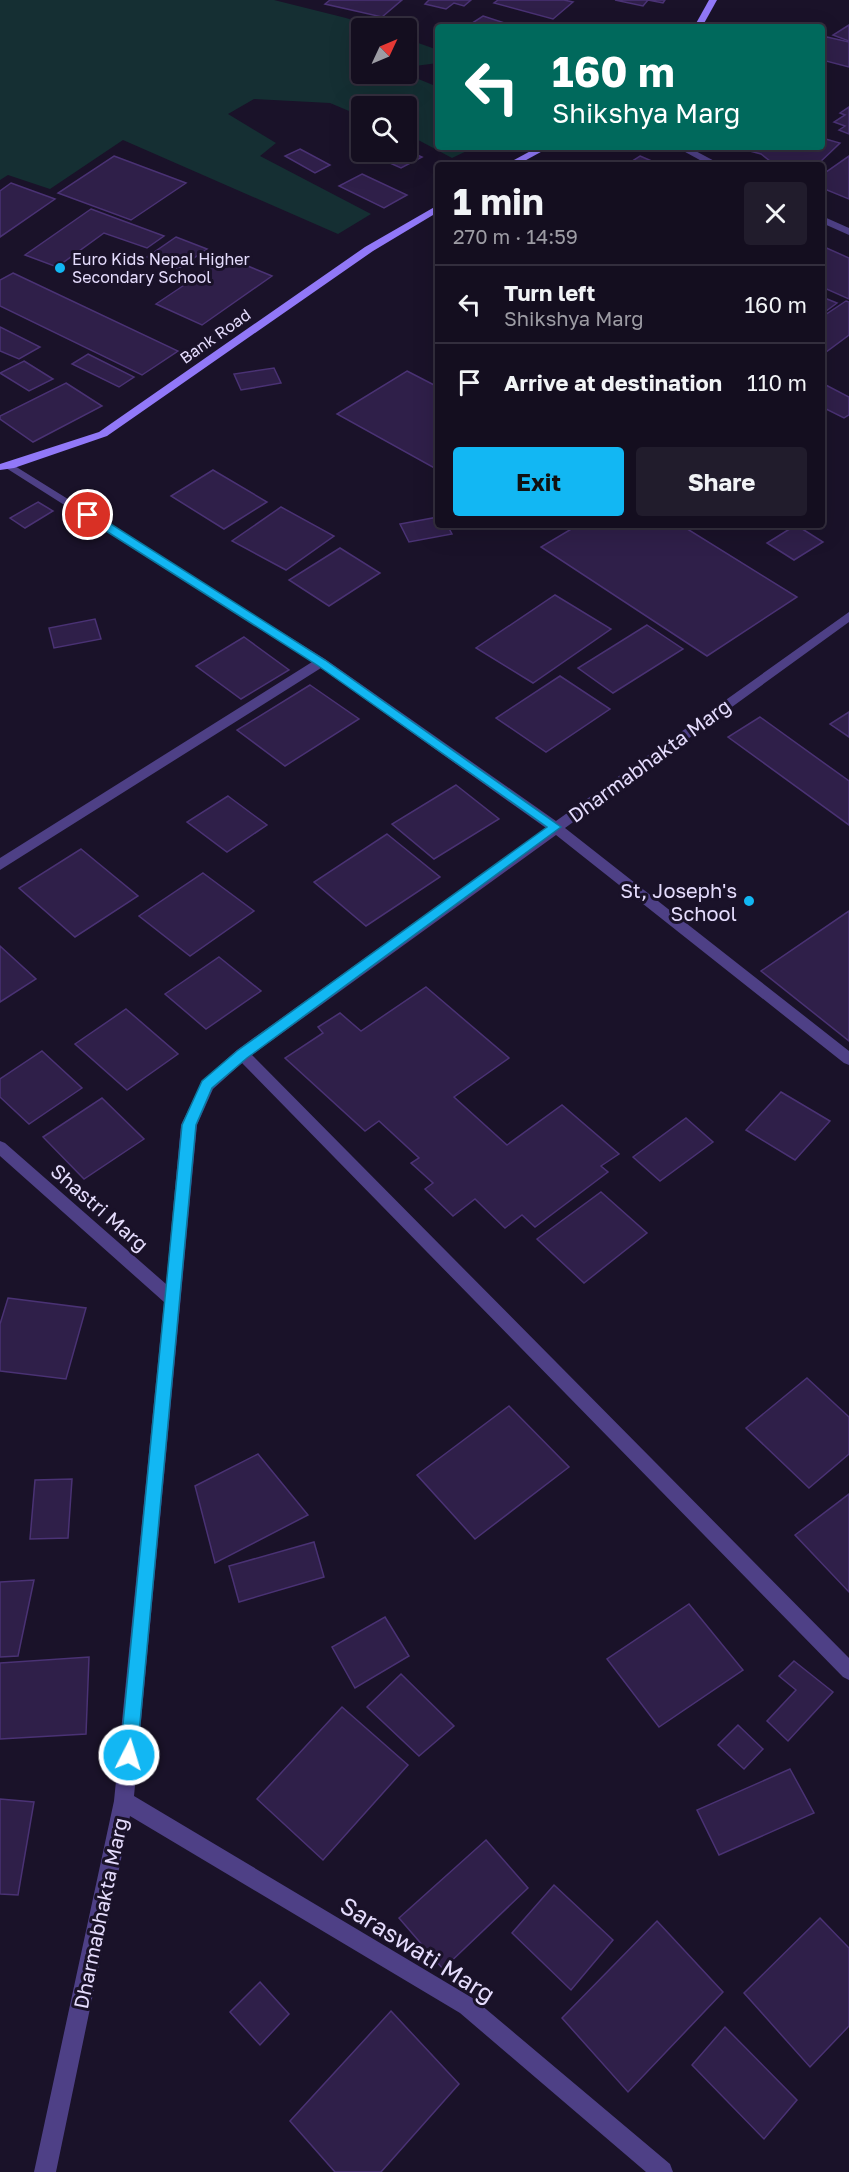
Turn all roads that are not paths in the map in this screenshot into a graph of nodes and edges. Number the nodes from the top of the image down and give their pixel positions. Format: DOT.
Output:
graph roads {
  1 [pos="713,0"];
  2 [pos="700,24"];
  3 [pos="539,150"];
  4 [pos="687,150"];
  5 [pos="516,162"];
  6 [pos="711,162"];
  7 [pos="435,210"];
  8 [pos="825,220"];
  9 [pos="849,232"];
  10 [pos="5,466"];
  11 [pos="849,616"];
  12 [pos="321,662"];
  13 [pos="555,827"];
  14 [pos="0,865"];
  15 [pos="242,1054"];
  16 [pos="849,1059"];
  17 [pos="0,1147"];
  18 [pos="172,1299"];
  19 [pos="849,1671"];
  20 [pos="124,1801"];
  21 [pos="45,2172"];
  22 [pos="662,2172"];
  1 -- 2 [label="main road"];
  3 -- 5 [label="main road"];
  4 -- 6 [label="street"];
  7 -- 10 [label="main road, Bank Road"];
  8 -- 9 [label="street"];
  10 -- 12 [label="street"];
  11 -- 13 [label="street, Dharmabhakta Marg"];
  12 -- 13 [label="street"];
  12 -- 14 [label="street"];
  13 -- 15 [label="street, Dharmabhakta Marg"];
  13 -- 16 [label="street"];
  15 -- 18 [label="street, Dharmabhakta Marg"];
  15 -- 19 [label="street"];
  17 -- 18 [label="street, Shastri Marg"];
  18 -- 20 [label="street, Dharmabhakta Marg"];
  20 -- 21 [label="street, Dharmabhakta Marg"];
  20 -- 22 [label="street, Saraswati Marg"];
}
